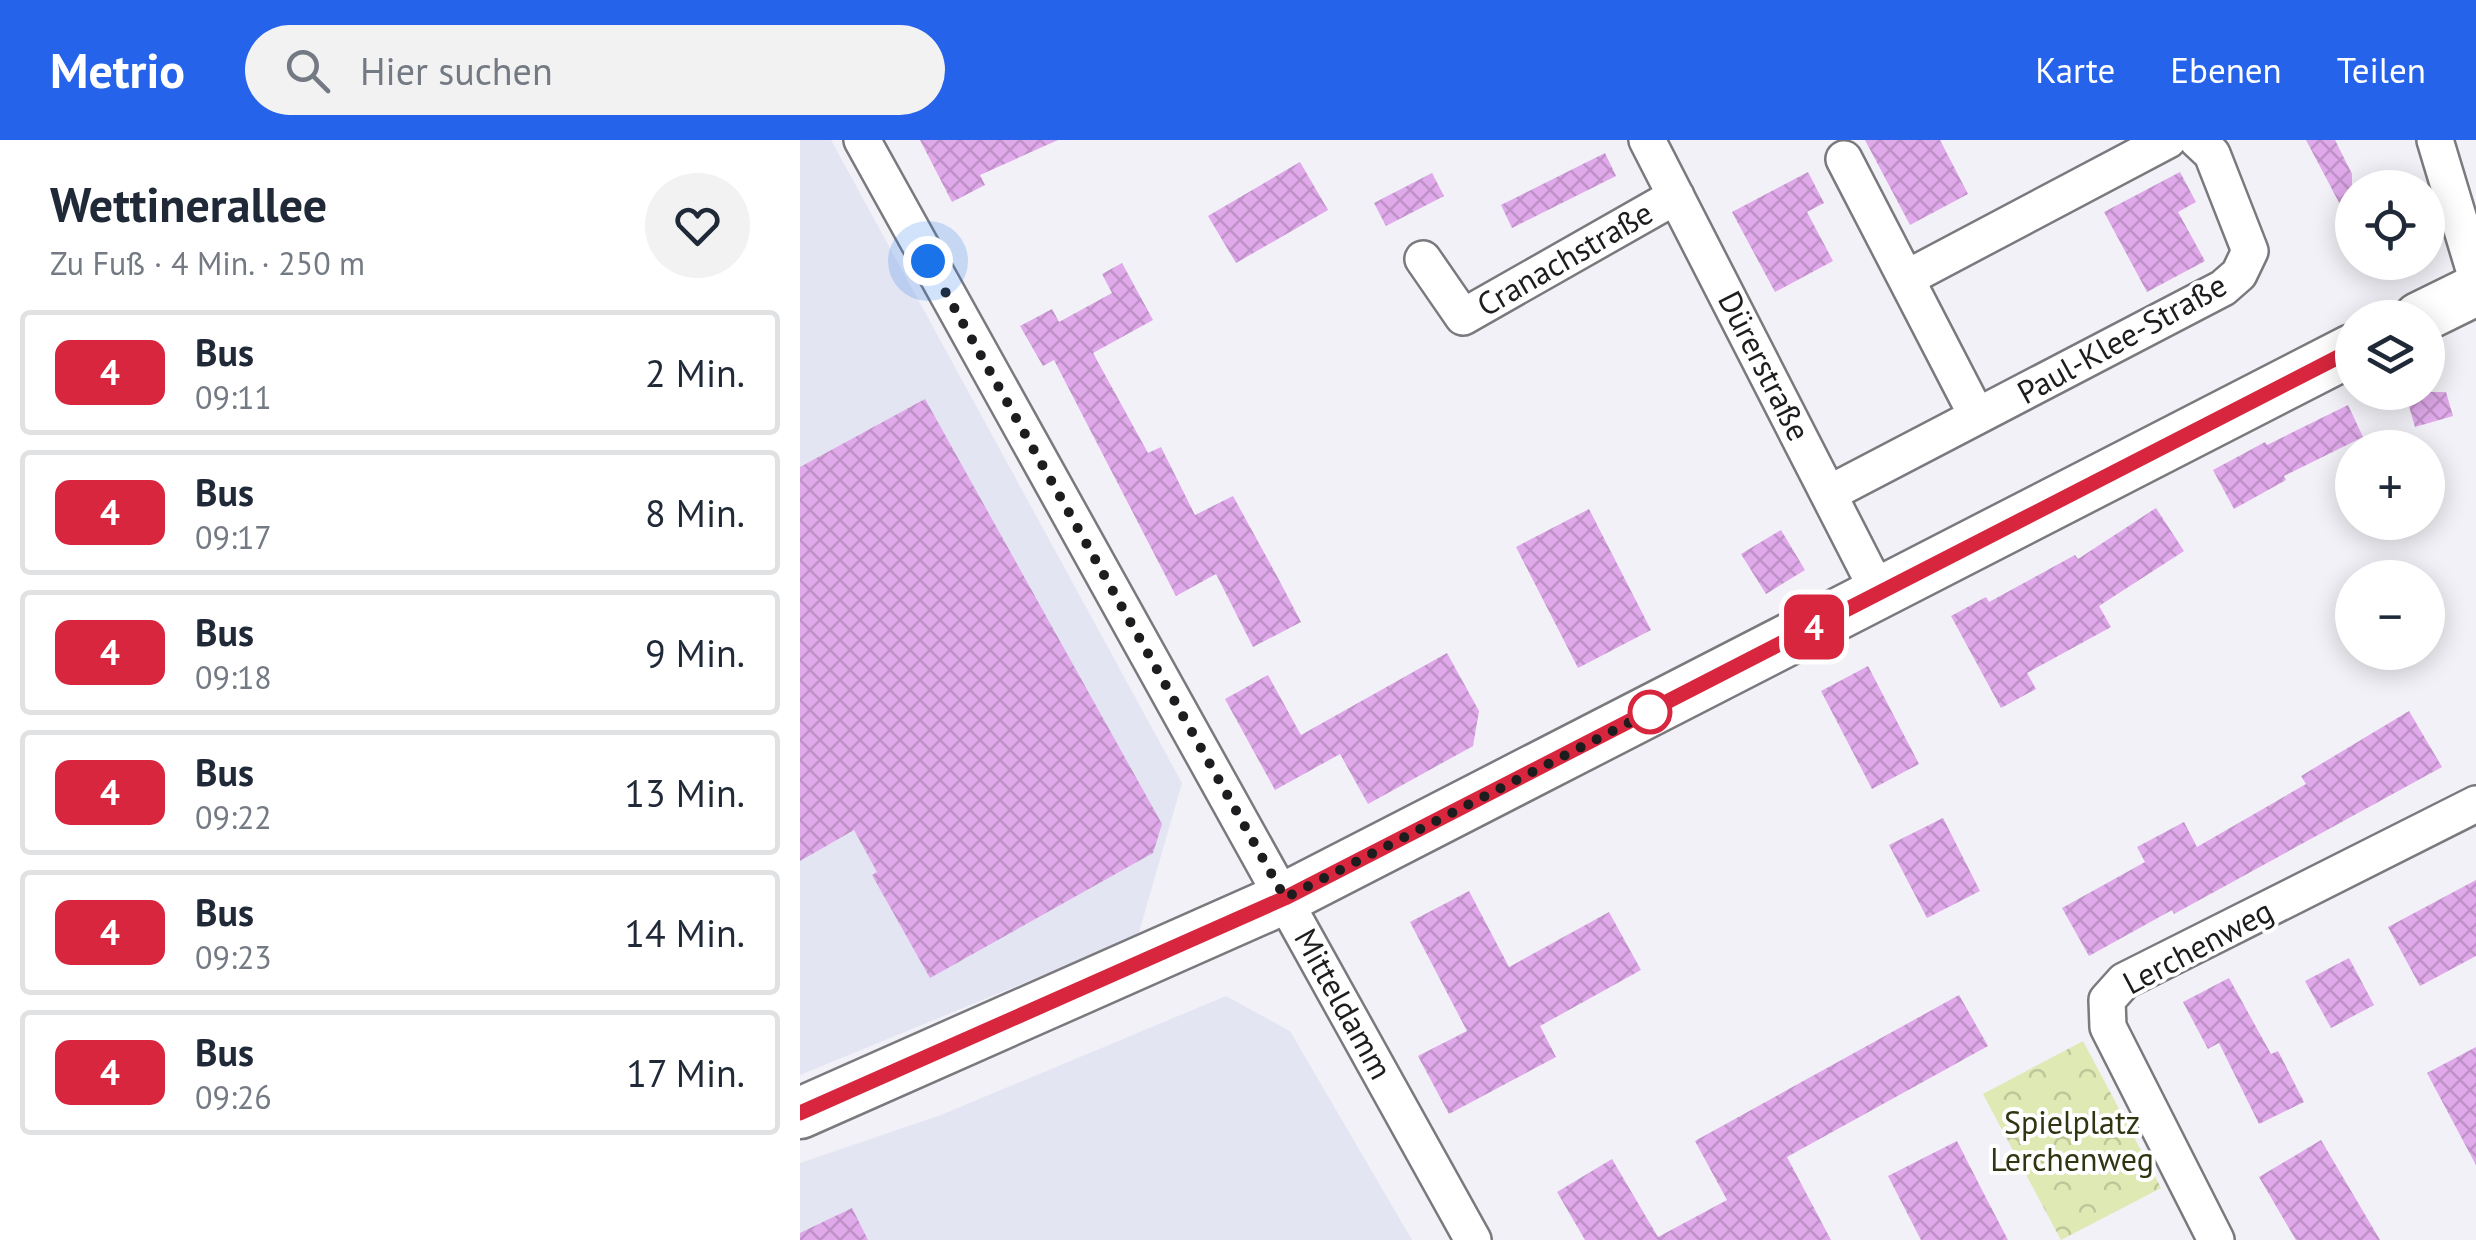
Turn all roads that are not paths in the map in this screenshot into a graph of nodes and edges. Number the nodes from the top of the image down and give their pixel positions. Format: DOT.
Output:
graph roads {
  1 [pos="862,140"];
  2 [pos="1647,140"];
  3 [pos="2168,140"];
  4 [pos="2197,140"];
  5 [pos="2435,140"];
  6 [pos="1844,160"];
  7 [pos="1676,196"];
  8 [pos="1423,259"];
  9 [pos="2476,276"];
  10 [pos="1907,278"];
  11 [pos="2476,290"];
  12 [pos="2445,305"];
  13 [pos="2335,359"];
  14 [pos="1977,416"];
  15 [pos="1830,494"];
  16 [pos="1879,593"];
  17 [pos="2476,804"];
  18 [pos="1285,898"];
  19 [pos="800,1113"];
  20 [pos="1473,1240"];
  21 [pos="2216,1240"];
  1 -- 18 [label="street, Mitteldamm"];
  2 -- 7 [label="street, Dürerstraße"];
  3 -- 10 [label="street"];
  4 -- 14 [label="street, Paul-Klee-Straße"];
  5 -- 9 [label="street"];
  6 -- 10 [label="street, Paul-Klee-Straße"];
  7 -- 8 [label="street, Cranachstraße"];
  7 -- 15 [label="street, Dürerstraße"];
  10 -- 14 [label="street, Paul-Klee-Straße"];
  11 -- 12 [label="street"];
  13 -- 16 [label="street"];
  14 -- 15 [label="street, Paul-Klee-Straße"];
  15 -- 16 [label="street, Dürerstraße"];
  16 -- 18 [label="street"];
  17 -- 21 [label="street, Lerchenweg"];
  18 -- 19 [label="street"];
  18 -- 20 [label="street, Mitteldamm"];
}
